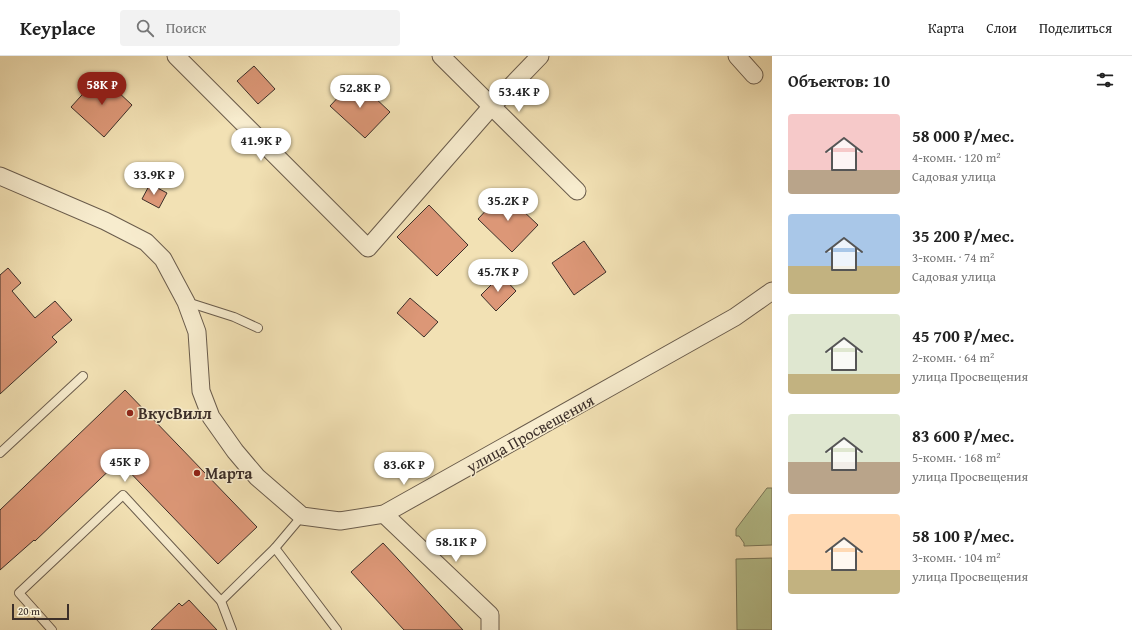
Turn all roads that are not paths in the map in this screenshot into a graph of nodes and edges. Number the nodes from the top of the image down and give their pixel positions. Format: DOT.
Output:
graph roads {
  1 [pos="176,56"];
  2 [pos="441,56"];
  3 [pos="540,56"];
  4 [pos="738,56"];
  5 [pos="754,75"];
  6 [pos="492,106"];
  7 [pos="0,176"];
  8 [pos="576,191"];
  9 [pos="772,290"];
  10 [pos="186,302"];
  11 [pos="258,328"];
  12 [pos="83,376"];
  13 [pos="0,453"];
  14 [pos="384,514"];
  15 [pos="302,516"];
  16 [pos="275,548"];
  17 [pos="222,601"];
  18 [pos="52,630"];
  19 [pos="232,630"];
  20 [pos="337,630"];
  21 [pos="490,630"];
  1 -- 6 [label="street"];
  2 -- 6 [label="street"];
  3 -- 6 [label="street"];
  4 -- 5 [label="street"];
  6 -- 8 [label="street"];
  7 -- 10 [label="street"];
  9 -- 14 [label="street, улица Просвещения"];
  10 -- 11 [label="lane"];
  10 -- 15 [label="street"];
  12 -- 13 [label="lane"];
  14 -- 15 [label="street, улица Просвещения"];
  14 -- 21 [label="street"];
  15 -- 16 [label="lane"];
  16 -- 17 [label="lane"];
  16 -- 20 [label="lane"];
  17 -- 18 [label="lane"];
  17 -- 19 [label="lane"];
}
